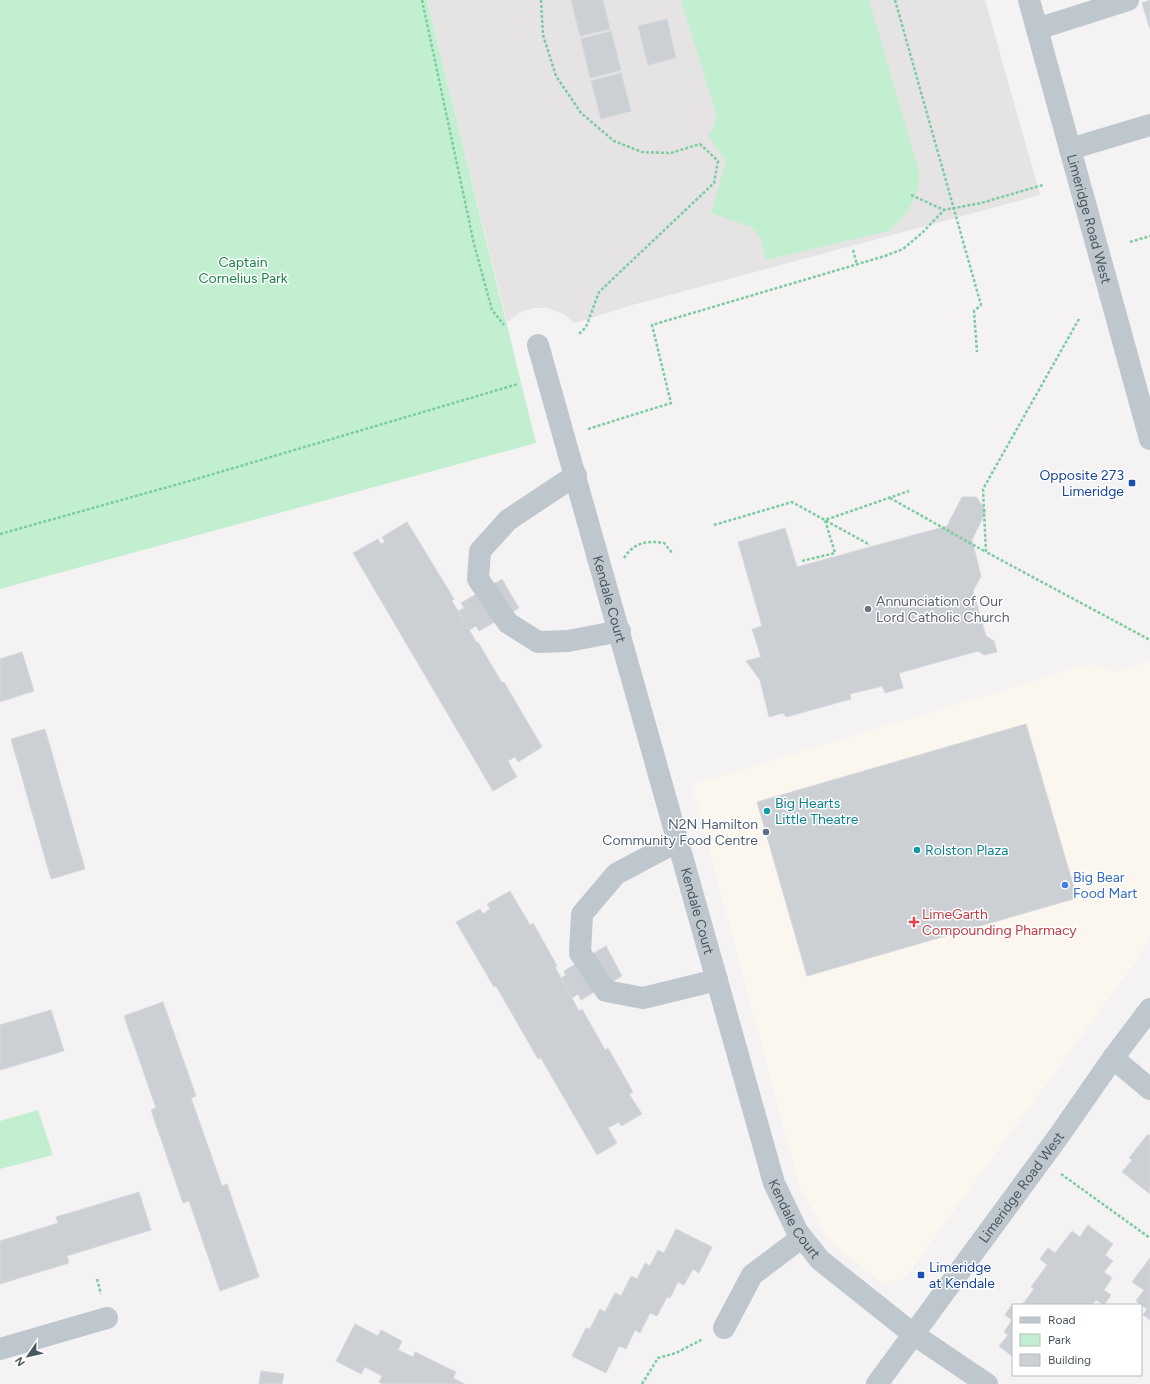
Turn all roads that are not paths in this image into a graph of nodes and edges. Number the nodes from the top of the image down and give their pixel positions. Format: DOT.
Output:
graph roads {
  1 [pos="1029,0"];
  2 [pos="1128,0"];
  3 [pos="1036,29"];
  4 [pos="1150,125"];
  5 [pos="1070,149"];
  6 [pos="538,345"];
  7 [pos="1144,398"];
  8 [pos="1150,439"];
  9 [pos="576,475"];
  10 [pos="620,631"];
  11 [pos="678,841"];
  12 [pos="717,980"];
  13 [pos="1150,1009"];
  14 [pos="1113,1058"];
  15 [pos="1150,1089"];
  16 [pos="801,1238"];
  17 [pos="107,1318"];
  18 [pos="724,1328"];
  19 [pos="913,1334"];
  20 [pos="0,1349"];
  21 [pos="877,1384"];
  22 [pos="987,1384"];
  1 -- 3 [label="street, Limeridge Road West"];
  2 -- 3 [label="street"];
  3 -- 5 [label="street, Limeridge Road West"];
  4 -- 5 [label="street"];
  5 -- 7 [label="street, Limeridge Road West"];
  6 -- 9 [label="street, Kendale Court"];
  7 -- 8 [label="street, Limeridge Road West"];
  9 -- 10 [label="street, Kendale Court"];
  9 -- 10 [label="street"];
  10 -- 11 [label="street, Kendale Court"];
  11 -- 12 [label="street, Kendale Court"];
  11 -- 12 [label="street"];
  12 -- 16 [label="street, Kendale Court"];
  13 -- 14 [label="street, Limeridge Road West"];
  14 -- 15 [label="street"];
  14 -- 19 [label="street, Limeridge Road West"];
  16 -- 18 [label="street"];
  16 -- 19 [label="street, Kendale Court"];
  17 -- 20 [label="street"];
  19 -- 21 [label="street, Limeridge Road West"];
  19 -- 22 [label="street, Kendale Court"];
}
